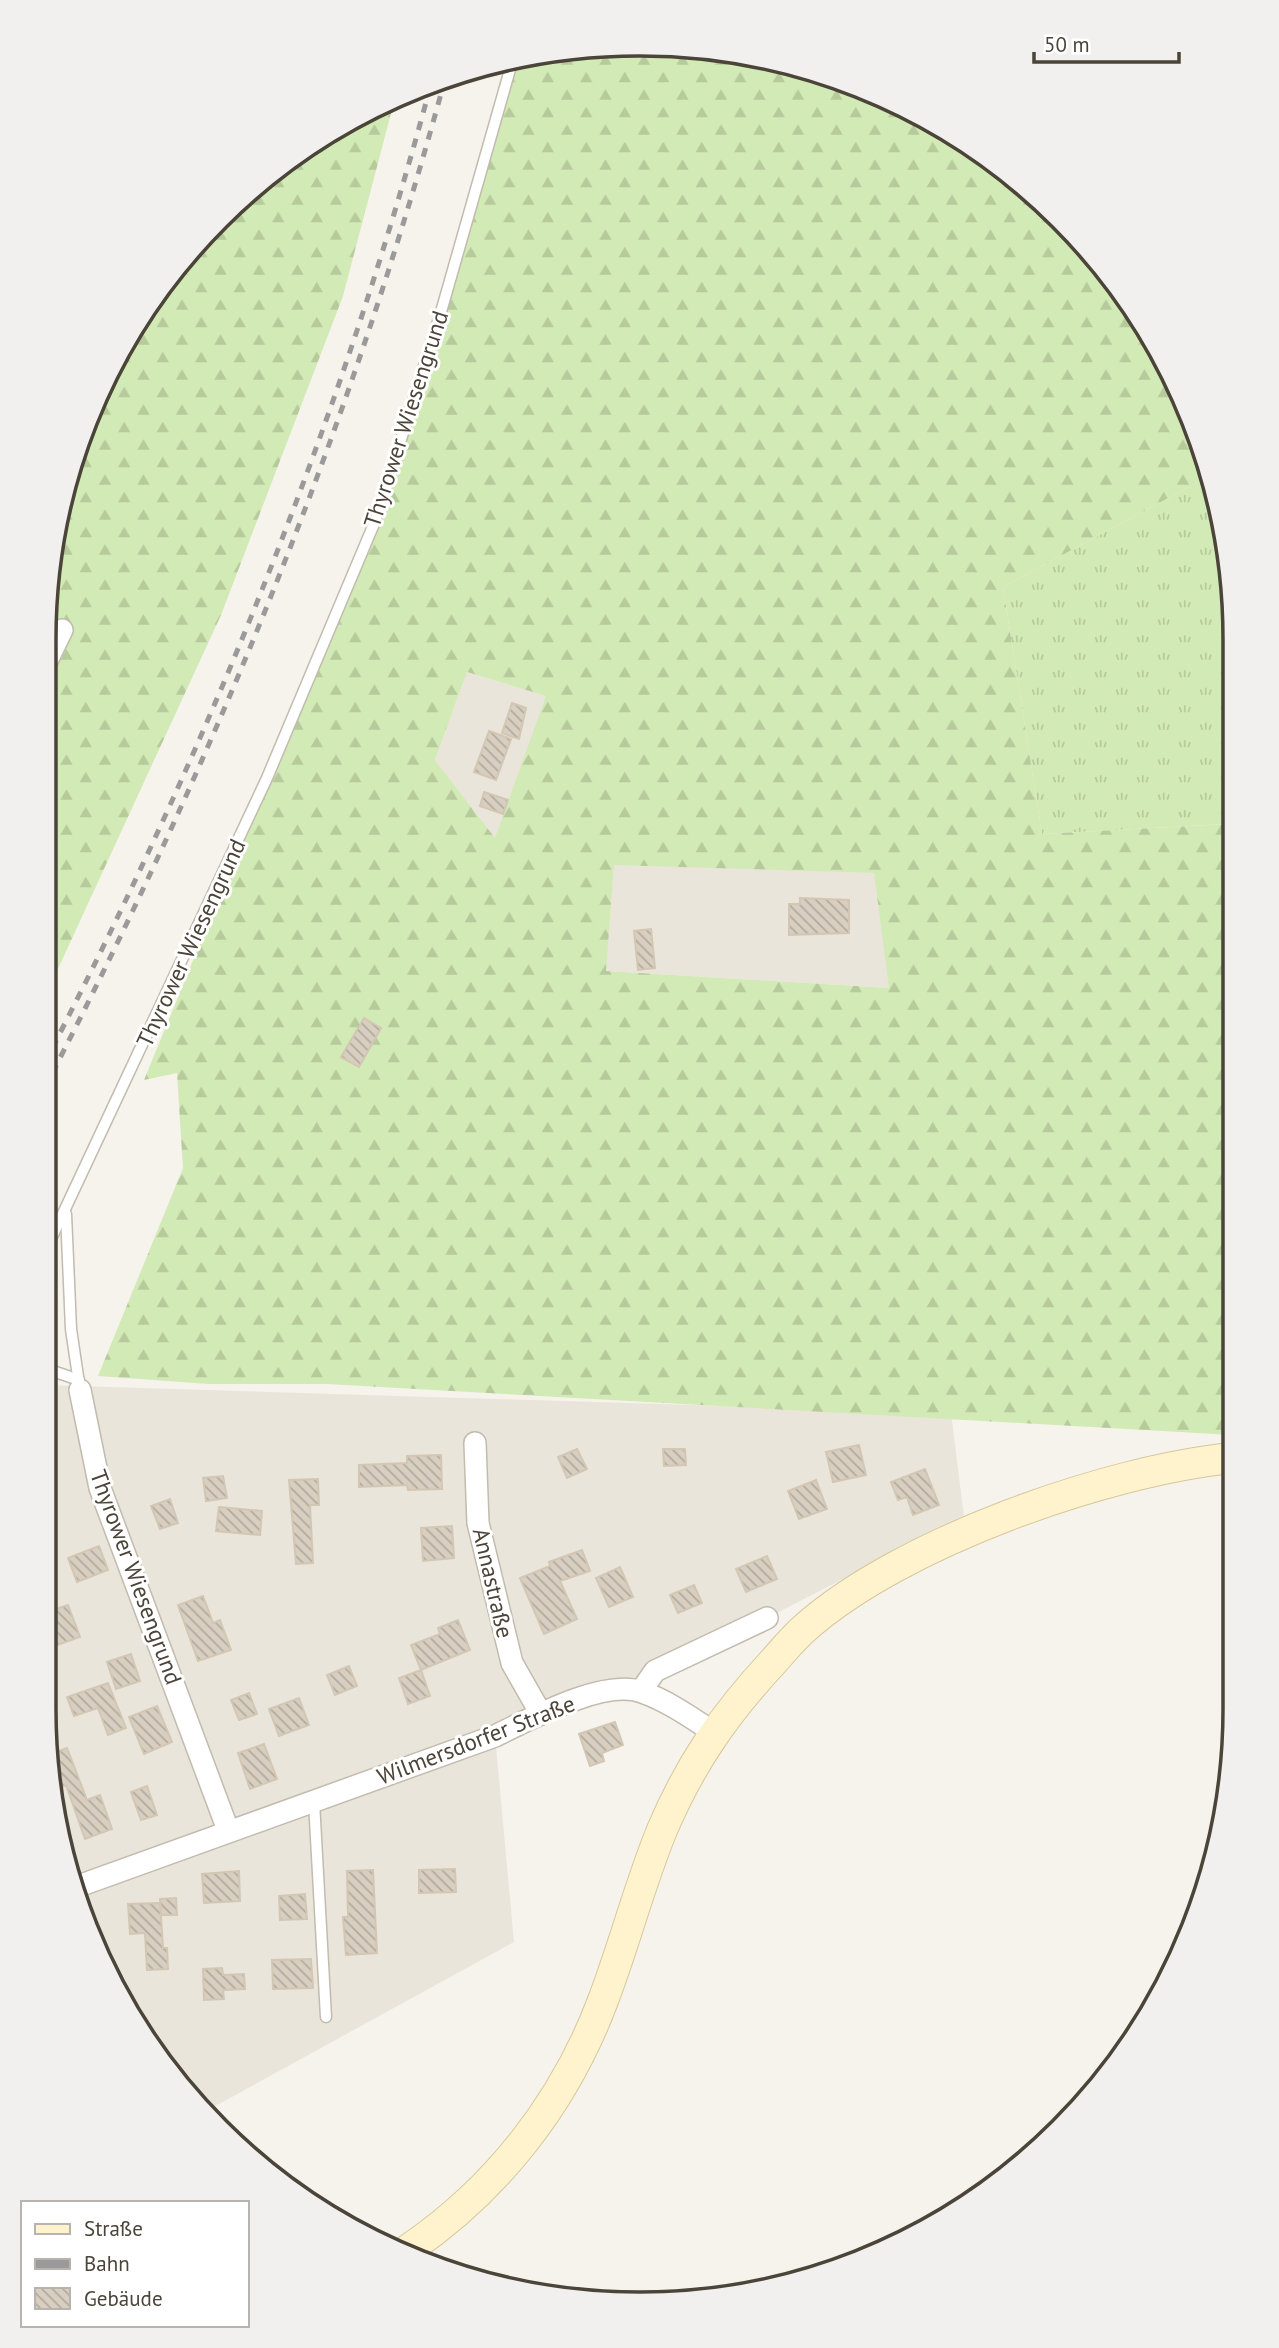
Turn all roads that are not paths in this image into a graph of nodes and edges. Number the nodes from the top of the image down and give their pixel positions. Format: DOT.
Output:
graph roads {
  1 [pos="510,71"];
  2 [pos="62,630"];
  3 [pos="56,642"];
  4 [pos="66,1208"];
  5 [pos="56,1229"];
  6 [pos="56,1374"];
  7 [pos="79,1385"];
  8 [pos="475,1443"];
  9 [pos="1223,1460"];
  10 [pos="767,1618"];
  11 [pos="641,1691"];
  12 [pos="541,1714"];
  13 [pos="713,1732"];
  14 [pos="314,1802"];
  15 [pos="228,1830"];
  16 [pos="83,1884"];
  17 [pos="326,2017"];
  18 [pos="413,2246"];
  1 -- 4 [label="lane, Thyrower Wiesengrund"];
  2 -- 3 [label="street"];
  4 -- 5 [label="lane"];
  4 -- 7 [label="lane, Thyrower Wiesengrund"];
  6 -- 7 [label="lane"];
  7 -- 15 [label="street, Thyrower Wiesengrund"];
  8 -- 12 [label="street, Annastraße"];
  9 -- 13 [label="main road"];
  10 -- 11 [label="street"];
  11 -- 12 [label="street, Wilmersdorfer Straße"];
  11 -- 13 [label="street, Wilmersdorfer Straße"];
  12 -- 14 [label="street, Wilmersdorfer Straße"];
  13 -- 18 [label="main road"];
  14 -- 15 [label="street, Wilmersdorfer Straße"];
  14 -- 17 [label="lane"];
  15 -- 16 [label="street, Wilmersdorfer Straße"];
}
